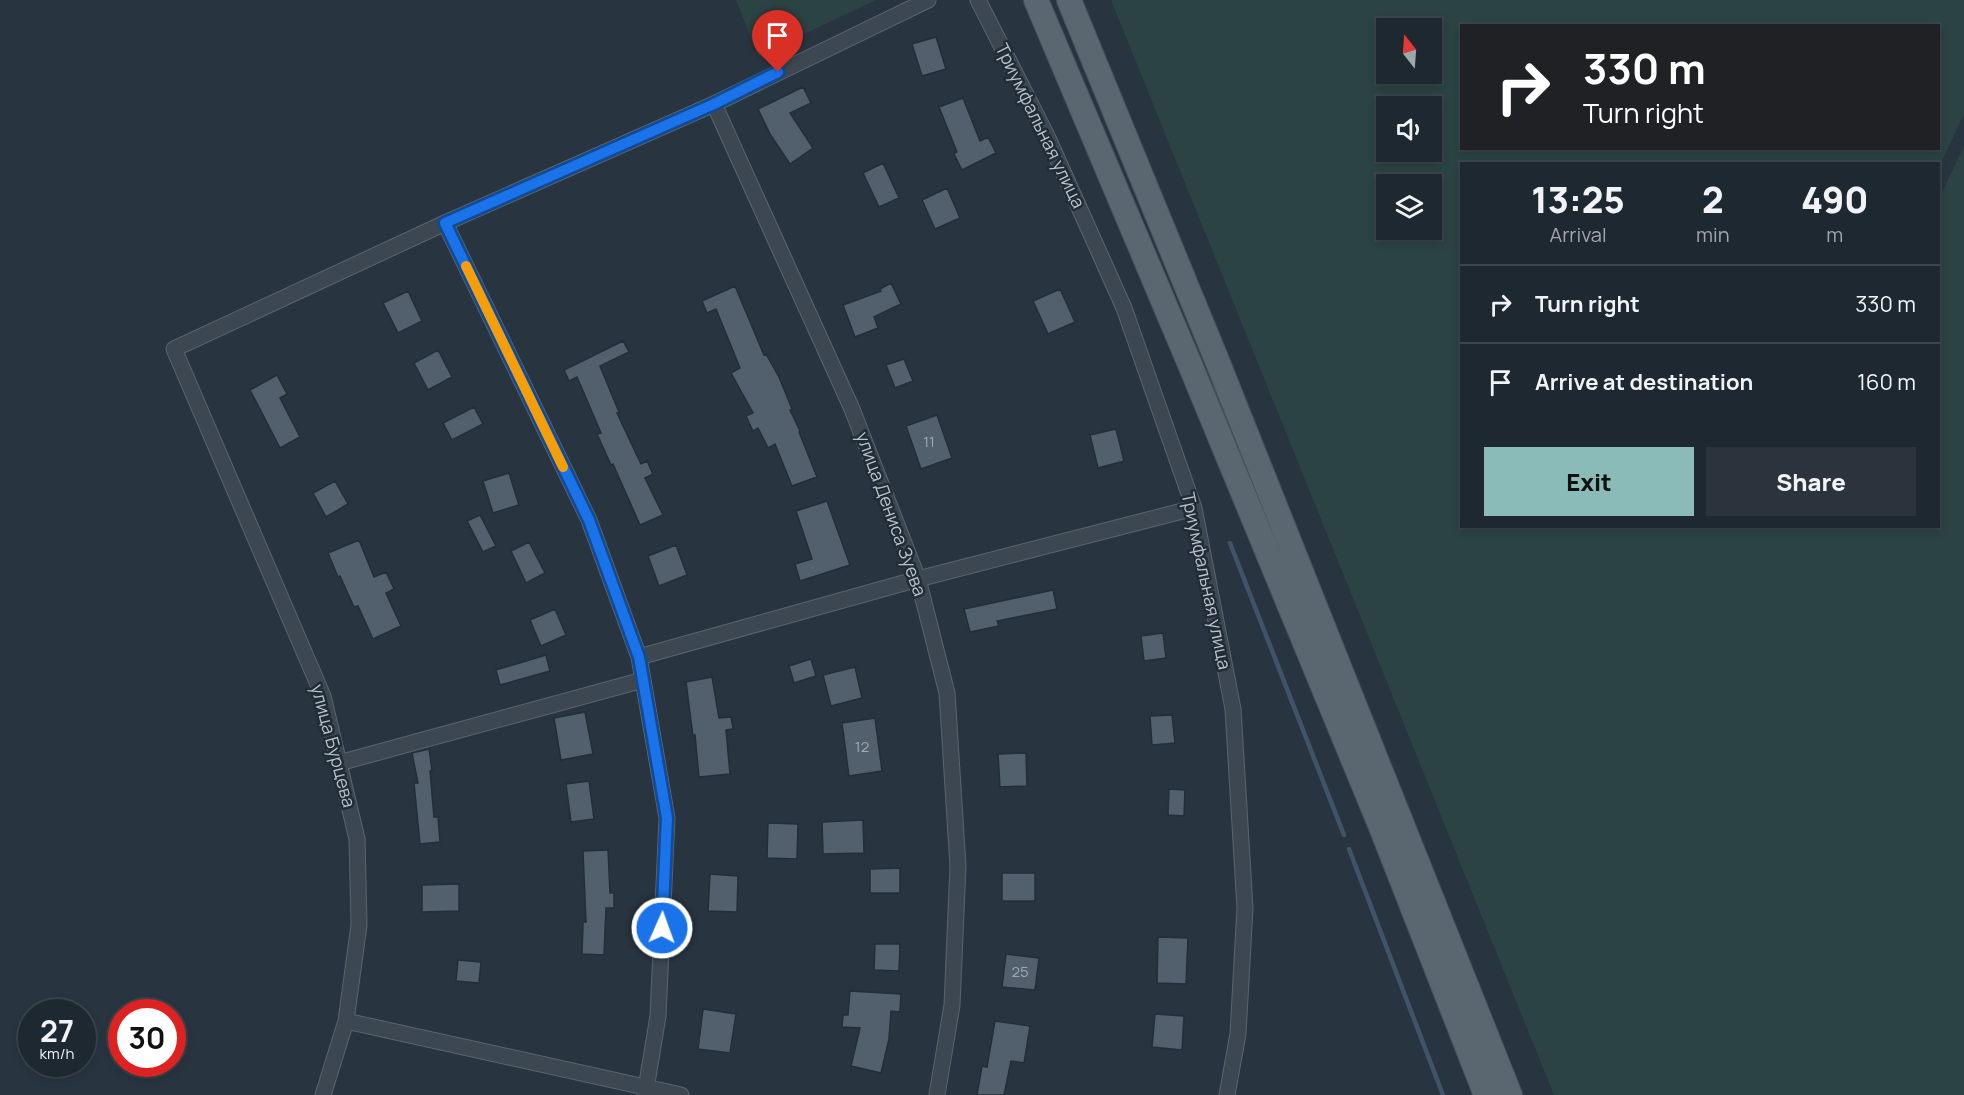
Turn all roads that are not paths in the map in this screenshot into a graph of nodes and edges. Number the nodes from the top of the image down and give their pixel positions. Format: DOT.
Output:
graph roads {
  1 [pos="928,0"];
  2 [pos="978,0"];
  3 [pos="1036,0"];
  4 [pos="1069,0"];
  5 [pos="714,104"];
  6 [pos="445,223"];
  7 [pos="1194,508"];
  8 [pos="918,579"];
  9 [pos="639,657"];
  10 [pos="643,680"];
  11 [pos="339,763"];
  12 [pos="346,1022"];
  13 [pos="646,1091"];
  14 [pos="323,1095"];
  15 [pos="681,1095"];
  16 [pos="937,1095"];
  17 [pos="1227,1095"];
  18 [pos="1486,1095"];
  19 [pos="1510,1095"];
  1 -- 5 [label="street"];
  2 -- 7 [label="street, Триумфальная улица"];
  3 -- 18 [label="main road"];
  4 -- 19 [label="main road"];
  5 -- 6 [label="street"];
  5 -- 8 [label="street, улица Дениса Зуева"];
  6 -- 9 [label="street"];
  6 -- 11 [label="street, улица Бурцева"];
  7 -- 8 [label="street"];
  7 -- 17 [label="street, Триумфальная улица"];
  8 -- 9 [label="street"];
  8 -- 16 [label="street, улица Дениса Зуева"];
  9 -- 10 [label="street"];
  10 -- 11 [label="street"];
  10 -- 13 [label="street"];
  11 -- 12 [label="street, улица Бурцева"];
  12 -- 13 [label="street"];
  12 -- 14 [label="street, улица Бурцева"];
  13 -- 15 [label="street"];
}
